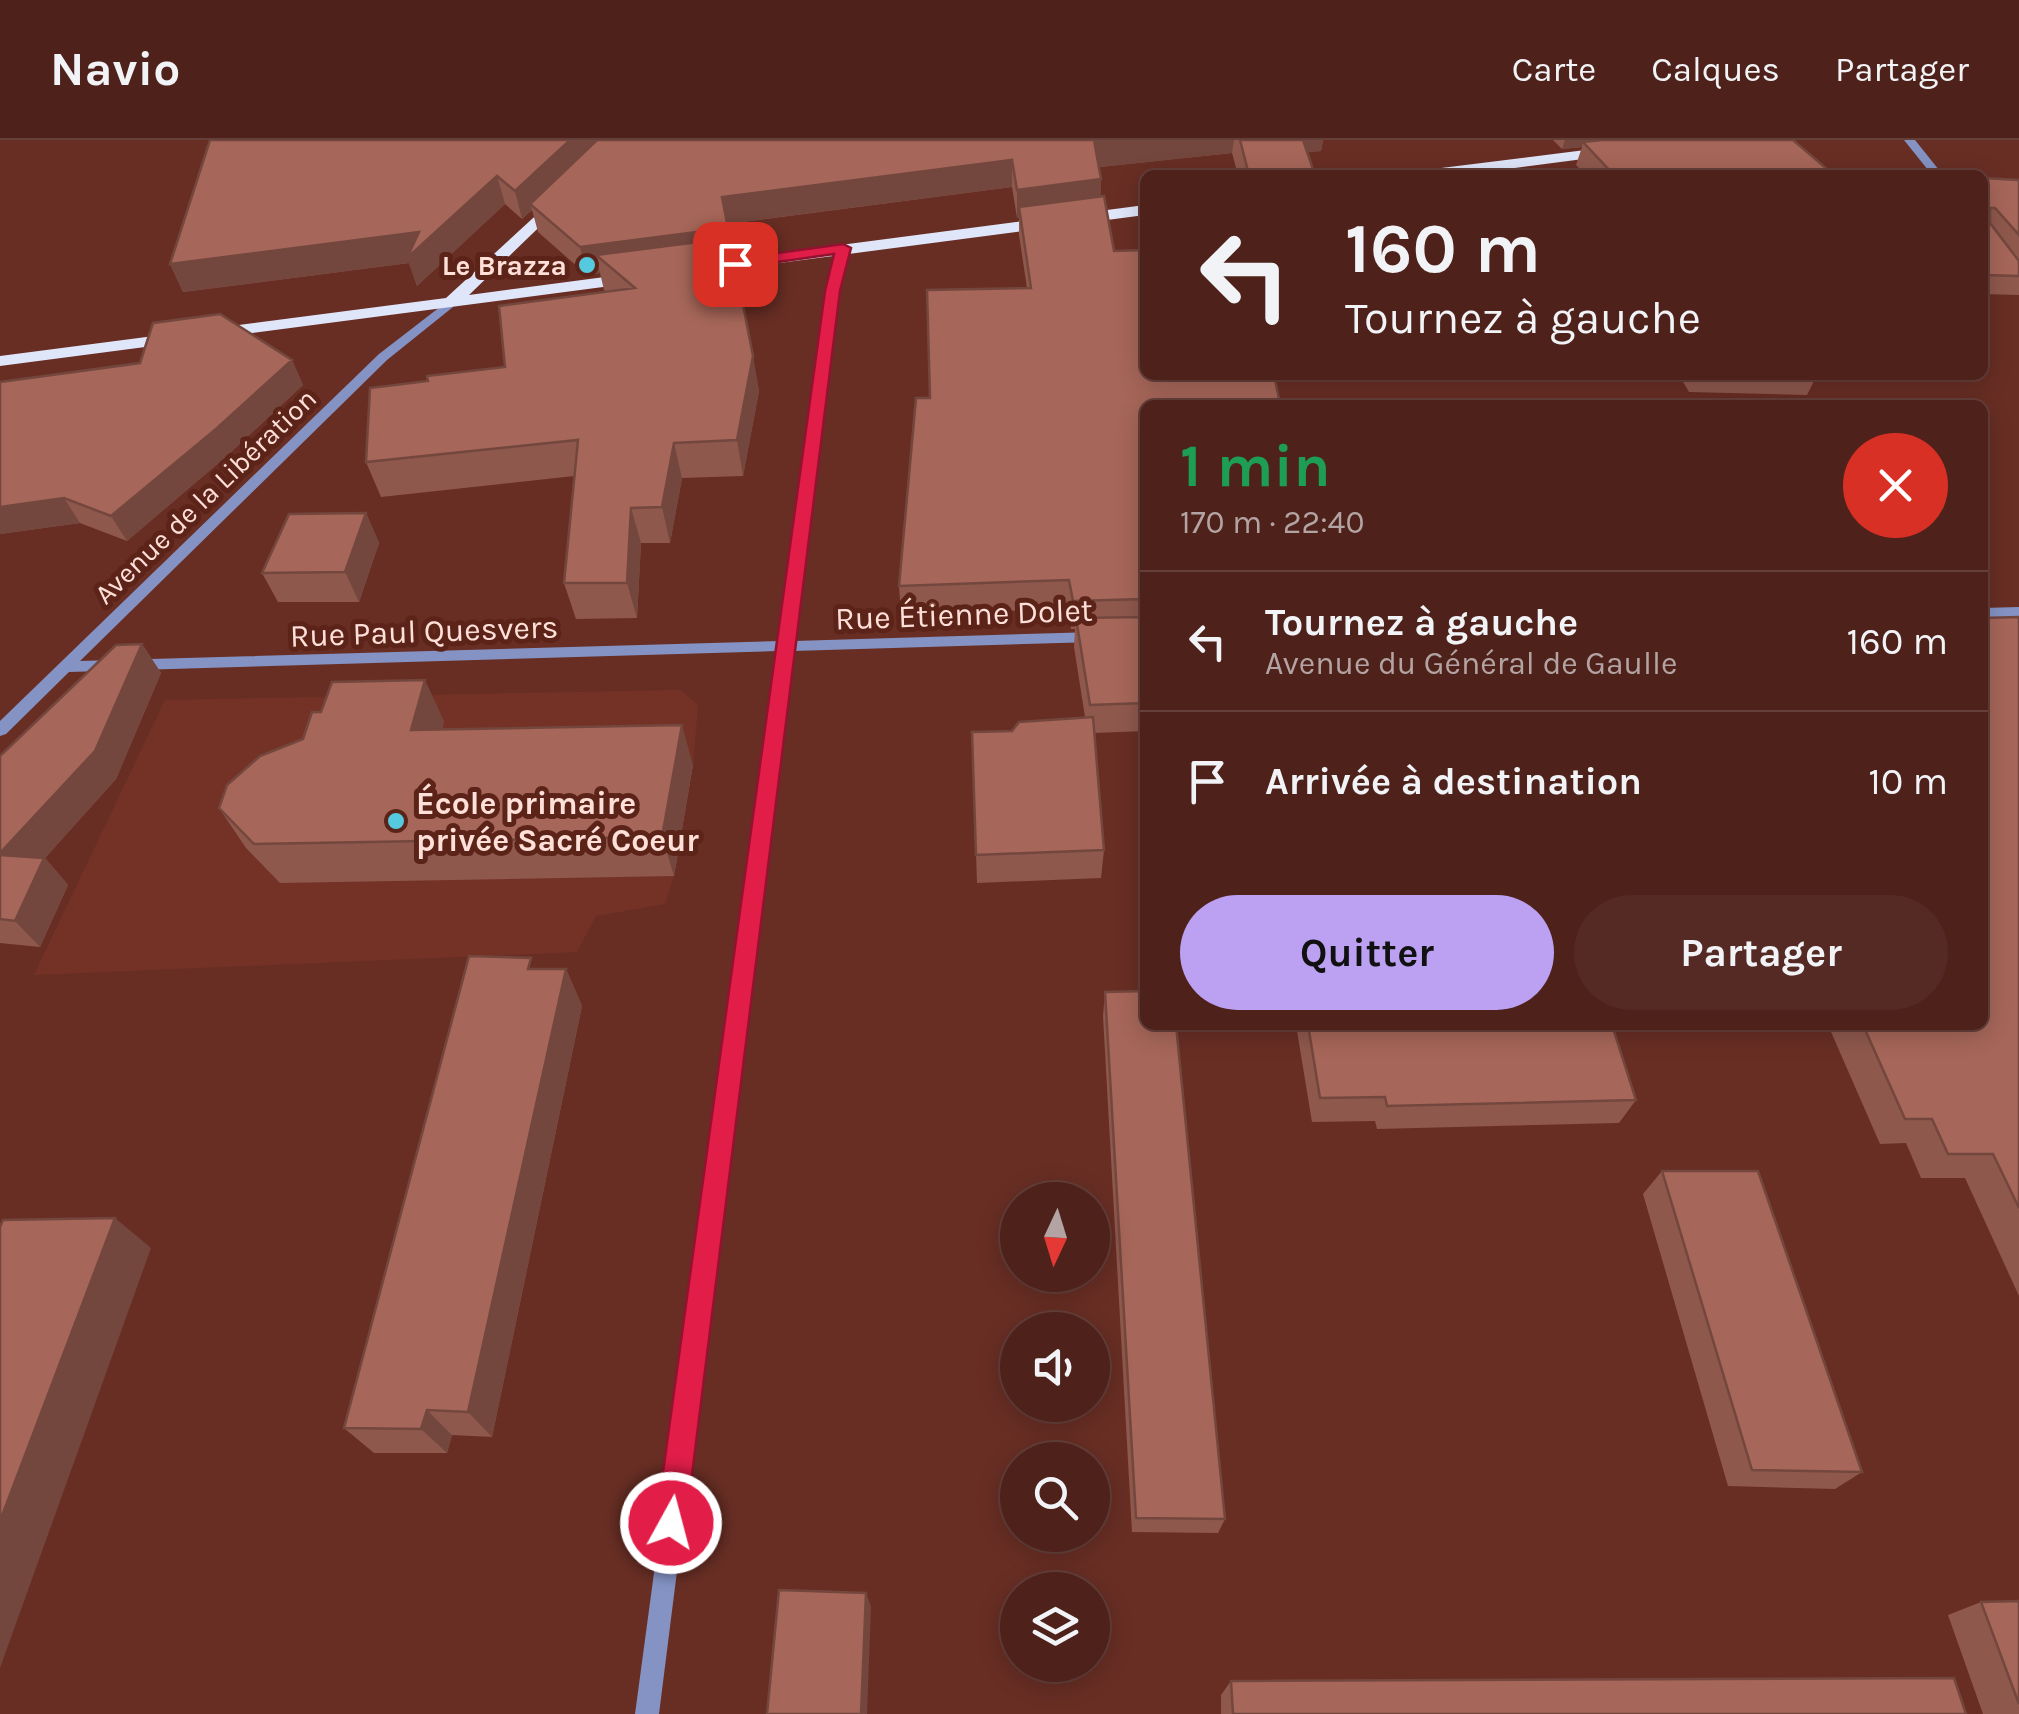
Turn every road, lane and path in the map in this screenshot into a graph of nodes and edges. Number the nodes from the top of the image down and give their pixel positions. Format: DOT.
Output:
graph roads {
  1 [pos="1909,140"];
  2 [pos="1624,150"];
  3 [pos="1465,170"];
  4 [pos="1934,170"];
  5 [pos="567,191"];
  6 [pos="1140,211"];
  7 [pos="843,248"];
  8 [pos="687,270"];
  9 [pos="648,276"];
  10 [pos="448,304"];
  11 [pos="0,361"];
  12 [pos="2019,612"];
  13 [pos="1988,613"];
  14 [pos="1107,637"];
  15 [pos="785,647"];
  16 [pos="66,667"];
  17 [pos="0,730"];
  18 [pos="647,1714"];
  1 -- 4 [label="street"];
  2 -- 3 [label="main road"];
  5 -- 10 [label="main road"];
  6 -- 7 [label="main road"];
  7 -- 8 [label="main road"];
  7 -- 15 [label="street"];
  9 -- 10 [label="main road"];
  10 -- 11 [label="main road"];
  10 -- 16 [label="street, Avenue de la Libération"];
  12 -- 13 [label="street"];
  14 -- 15 [label="street, Rue Étienne Dolet"];
  15 -- 16 [label="street, Rue Paul Quesvers"];
  15 -- 18 [label="street"];
  16 -- 17 [label="street, Avenue de la Libération"];
}
